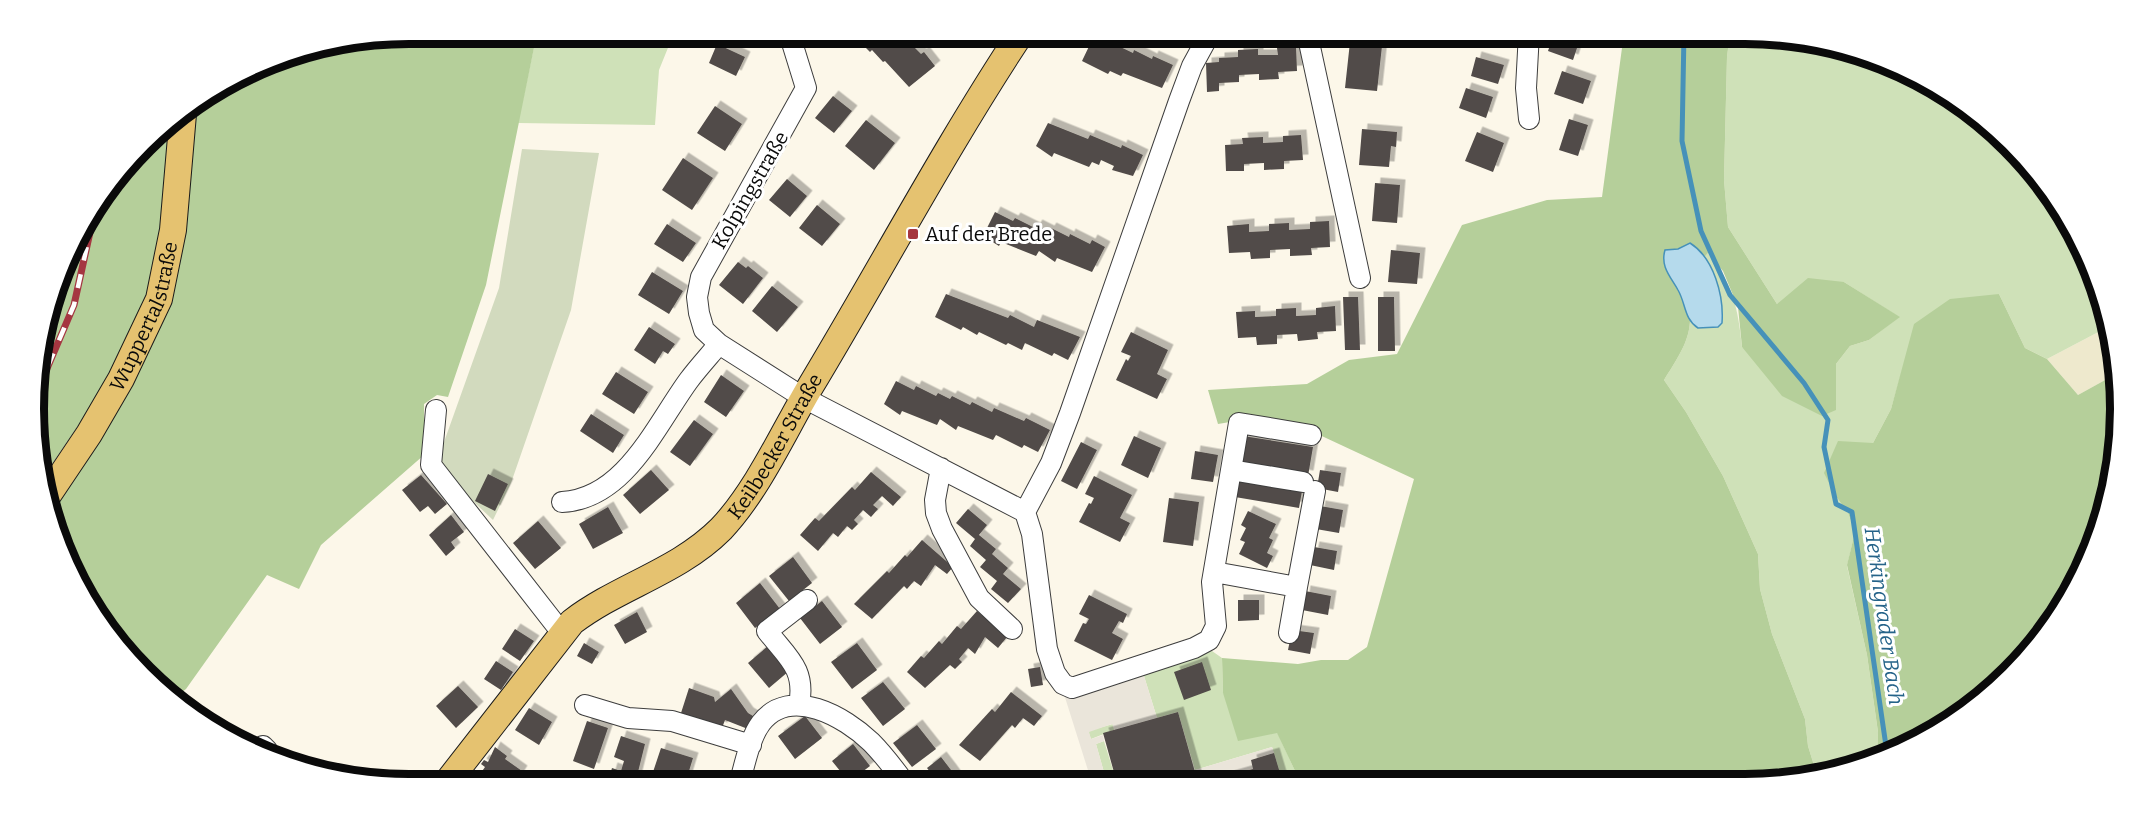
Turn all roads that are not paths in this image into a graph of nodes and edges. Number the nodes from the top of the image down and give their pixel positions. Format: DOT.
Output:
graph roads {
  1 [pos="793,44"];
  2 [pos="1014,44"];
  3 [pos="1204,44"];
  4 [pos="1309,44"];
  5 [pos="1528,44"];
  6 [pos="1529,119"];
  7 [pos="182,122"];
  8 [pos="1360,278"];
  9 [pos="719,345"];
  10 [pos="804,398"];
  11 [pos="436,410"];
  12 [pos="1311,435"];
  13 [pos="941,468"];
  14 [pos="1231,470"];
  15 [pos="53,488"];
  16 [pos="561,502"];
  17 [pos="1025,512"];
  18 [pos="1213,577"];
  19 [pos="1298,587"];
  20 [pos="807,600"];
  21 [pos="1012,629"];
  22 [pos="562,633"];
  23 [pos="1289,633"];
  24 [pos="585,705"];
  25 [pos="799,705"];
  26 [pos="751,745"];
  27 [pos="453,774"];
  28 [pos="742,774"];
  29 [pos="898,774"];
  1 -- 9 [label="street, Kolpingstraße"];
  2 -- 10 [label="main road, Keilbecker Straße"];
  3 -- 17 [label="street"];
  4 -- 8 [label="street"];
  5 -- 6 [label="street"];
  7 -- 15 [label="main road, Wuppertalstraße"];
  9 -- 10 [label="street, Kolpingstraße"];
  9 -- 16 [label="street"];
  10 -- 13 [label="street"];
  10 -- 22 [label="main road, Keilbecker Straße"];
  11 -- 22 [label="street"];
  12 -- 14 [label="street"];
  13 -- 17 [label="street"];
  13 -- 21 [label="street"];
  14 -- 18 [label="street"];
  14 -- 19 [label="street"];
  17 -- 18 [label="street"];
  18 -- 19 [label="street"];
  19 -- 23 [label="street"];
  20 -- 25 [label="street"];
  22 -- 27 [label="main road, Keilbecker Straße"];
  24 -- 26 [label="street"];
  25 -- 26 [label="street"];
  25 -- 29 [label="street"];
  26 -- 28 [label="street"];
}
